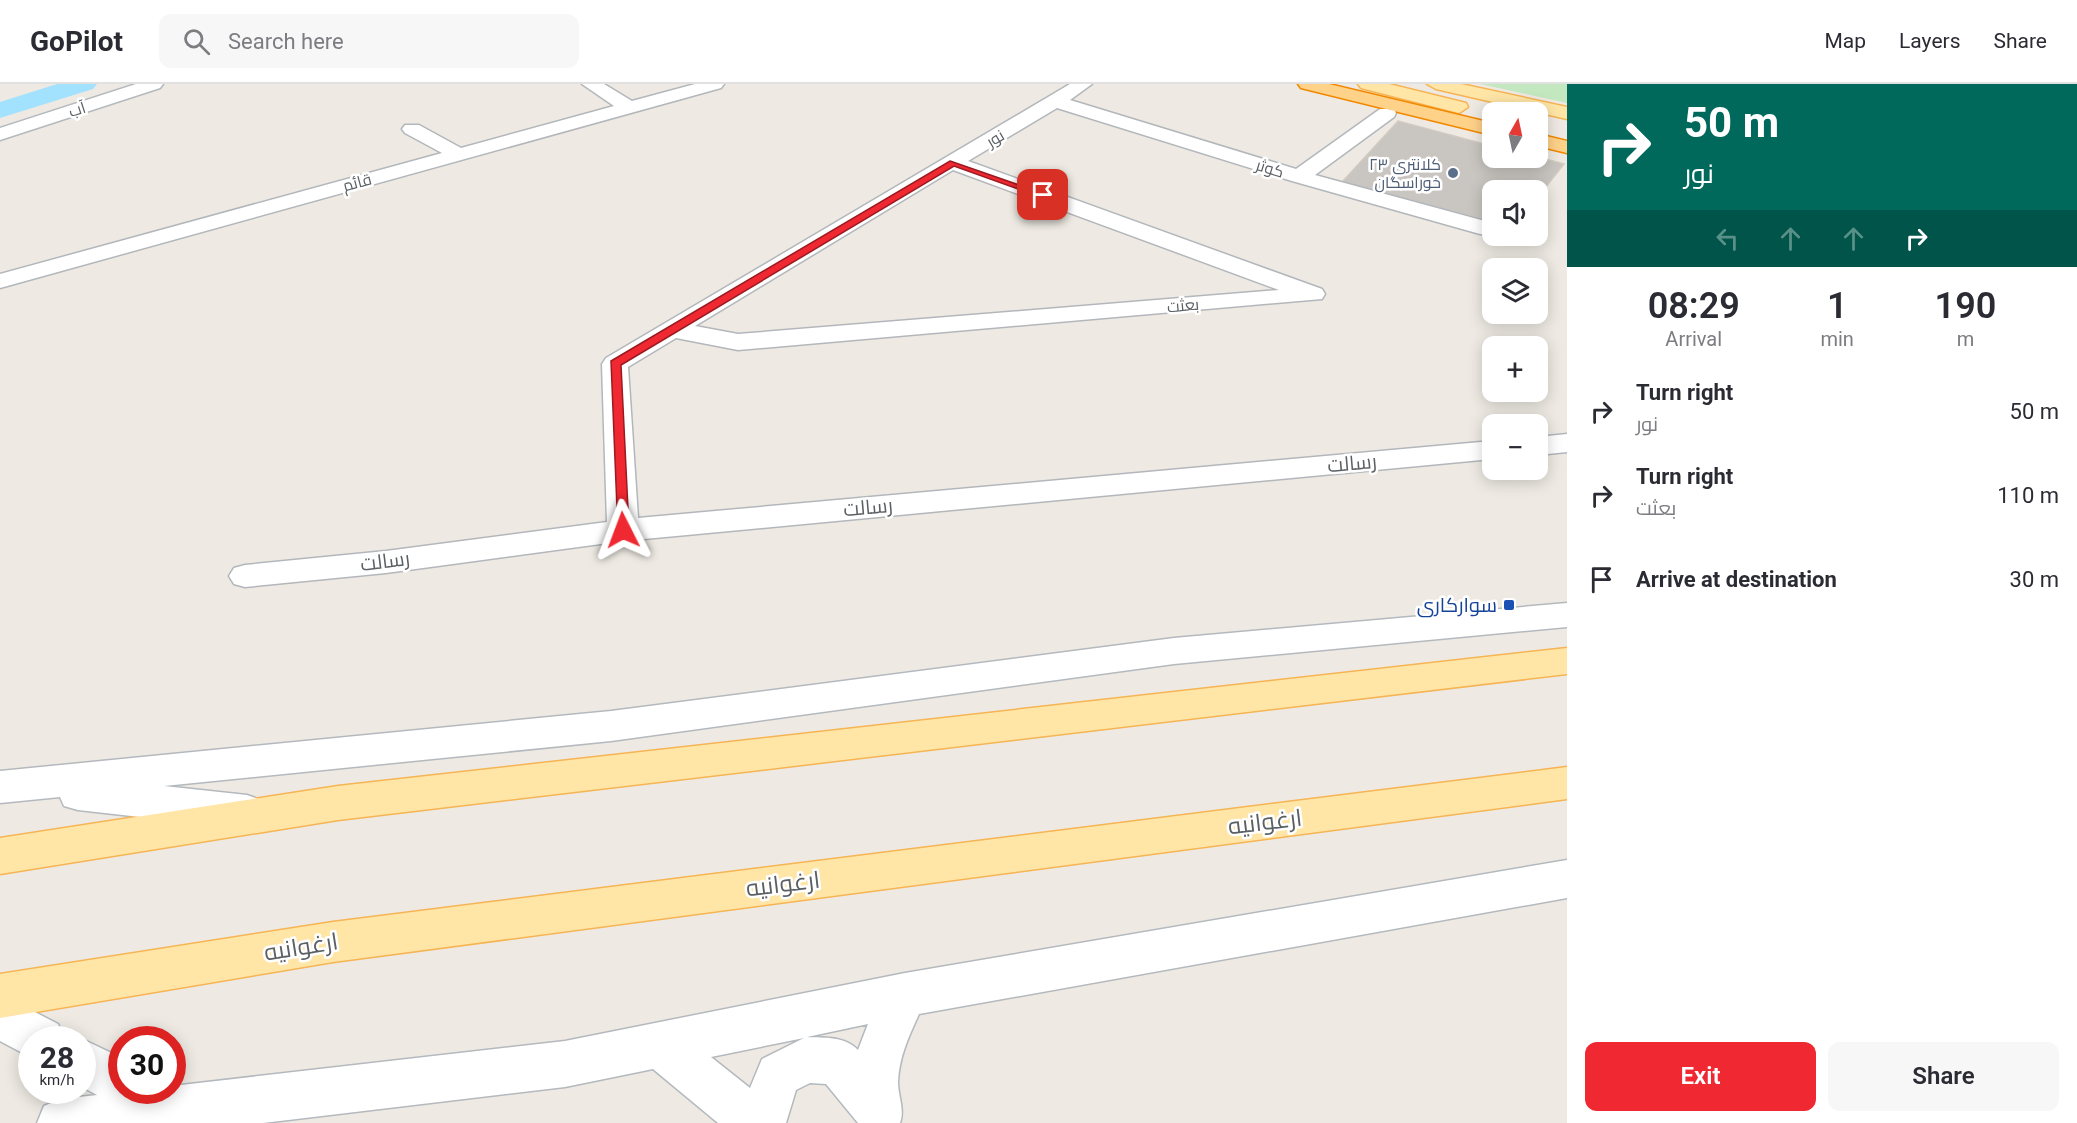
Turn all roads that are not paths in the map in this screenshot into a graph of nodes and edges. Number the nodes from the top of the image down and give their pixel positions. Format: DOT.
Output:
graph roads {
  1 [pos="154,84"];
  2 [pos="591,84"];
  3 [pos="715,84"];
  4 [pos="1083,84"];
  5 [pos="1307,84"];
  6 [pos="1367,84"];
  7 [pos="1436,84"];
  8 [pos="1055,101"];
  9 [pos="629,107"];
  10 [pos="1387,113"];
  11 [pos="1482,113"];
  12 [pos="1567,113"];
  13 [pos="1482,127"];
  14 [pos="1548,127"];
  15 [pos="412,129"];
  16 [pos="1567,131"];
  17 [pos="0,134"];
  18 [pos="1548,142"];
  19 [pos="1567,147"];
  20 [pos="458,154"];
  21 [pos="953,163"];
  22 [pos="1299,177"];
  23 [pos="1482,227"];
  24 [pos="0,281"];
  25 [pos="674,330"];
  26 [pos="1567,443"];
  27 [pos="1548,445"];
  28 [pos="1482,451"];
  29 [pos="623,530"];
  30 [pos="245,576"];
  31 [pos="1567,615"];
  32 [pos="1567,661"];
  33 [pos="1567,783"];
  34 [pos="5,787"];
  35 [pos="264,814"];
  36 [pos="0,856"];
  37 [pos="1567,879"];
  38 [pos="905,994"];
  39 [pos="0,996"];
  40 [pos="0,1016"];
  41 [pos="18,1026"];
  42 [pos="658,1044"];
  43 [pos="186,1097"];
  44 [pos="137,1104"];
  45 [pos="878,1114"];
  46 [pos="61,1123"];
  47 [pos="754,1123"];
  48 [pos="762,1123"];
  1 -- 17 [label="street, آب"];
  2 -- 9 [label="street"];
  3 -- 9 [label="street, قائم"];
  4 -- 8 [label="street, نور"];
  5 -- 13 [label="highway"];
  6 -- 11 [label="main road"];
  7 -- 12 [label="main road"];
  8 -- 21 [label="street, نور"];
  8 -- 22 [label="street, کوثر"];
  9 -- 20 [label="street, قائم"];
  10 -- 22 [label="street"];
  14 -- 16 [label="main road"];
  15 -- 20 [label="street"];
  18 -- 19 [label="highway"];
  20 -- 24 [label="street, قائم"];
  21 -- 25 [label="street, نور"];
  21 -- 25 [label="street, بعثت"];
  22 -- 23 [label="street, کوثر"];
  25 -- 29 [label="street, نور"];
  26 -- 27 [label="street"];
  28 -- 29 [label="street, رسالت"];
  29 -- 30 [label="street, رسالت"];
  31 -- 34 [label="street"];
  32 -- 35 [label="main road"];
  33 -- 39 [label="main road, ارغوانیه"];
  34 -- 35 [label="street"];
  35 -- 36 [label="main road"];
  37 -- 38 [label="street"];
  38 -- 42 [label="street"];
  38 -- 45 [label="street"];
  40 -- 41 [label="street"];
  42 -- 43 [label="street"];
  42 -- 47 [label="street"];
  44 -- 46 [label="street"];
  45 -- 48 [label="street"];
}
